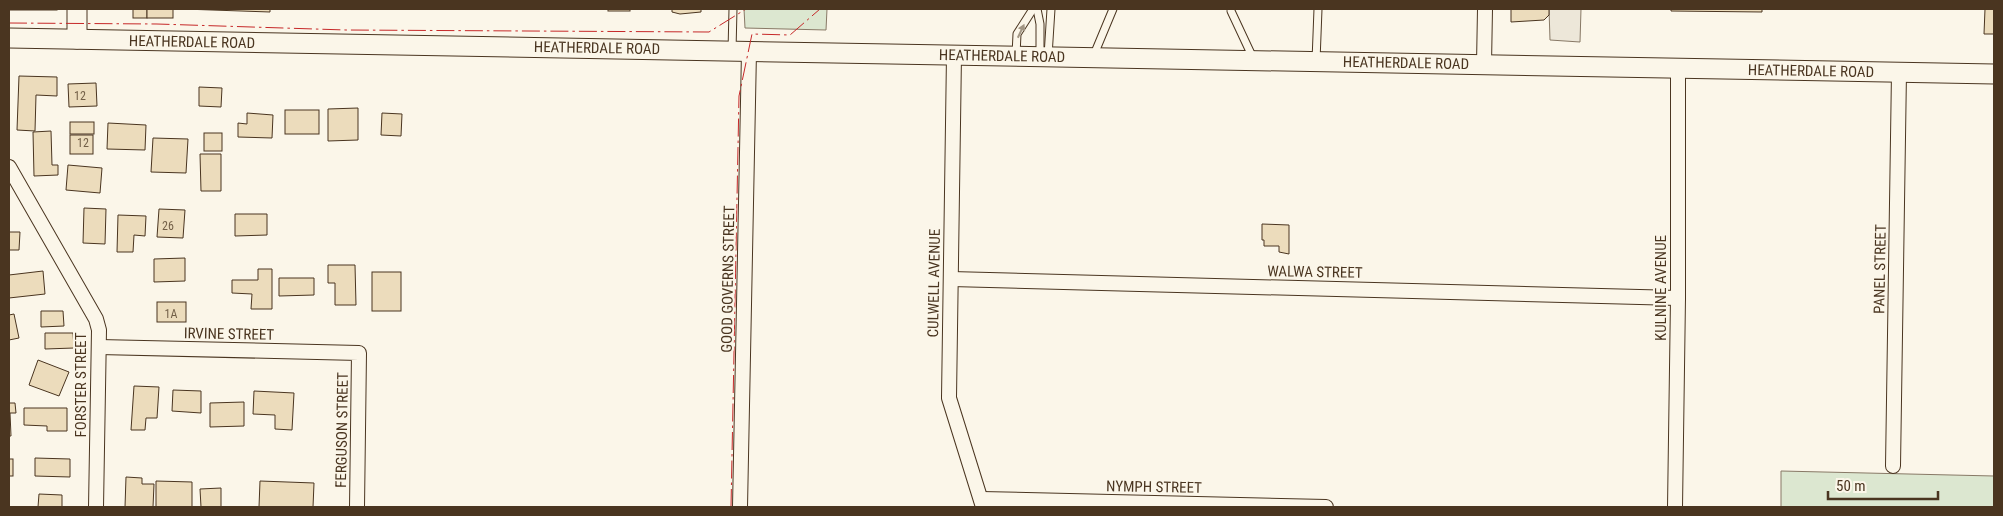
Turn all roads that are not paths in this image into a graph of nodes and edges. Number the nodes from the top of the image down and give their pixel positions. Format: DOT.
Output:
graph roads {
  1 [pos="77,9"];
  2 [pos="732,9"];
  3 [pos="1033,9"];
  4 [pos="1037,9"];
  5 [pos="1051,9"];
  6 [pos="1113,9"];
  7 [pos="1318,9"];
  8 [pos="1486,9"];
  9 [pos="1231,11"];
  10 [pos="9,38"];
  11 [pos="77,39"];
  12 [pos="740,51"];
  13 [pos="954,55"];
  14 [pos="1016,55"];
  15 [pos="1044,56"];
  16 [pos="1093,57"];
  17 [pos="1254,60"];
  18 [pos="1316,61"];
  19 [pos="1484,64"];
  20 [pos="1678,68"];
  21 [pos="1899,72"];
  22 [pos="1994,74"];
  23 [pos="9,168"];
  24 [pos="951,279"];
  25 [pos="1678,298"];
  26 [pos="99,347"];
  27 [pos="359,353"];
  28 [pos="1893,466"];
  29 [pos="982,503"];
  30 [pos="96,507"];
  31 [pos="357,507"];
  32 [pos="740,507"];
  33 [pos="1326,507"];
  34 [pos="1675,507"];
  1 -- 11 [label="main road"];
  2 -- 12 [label="lane"];
  14 -- 3 [label="lane, one-way"];
  4 -- 15 [label="lane"];
  5 -- 15 [label="lane"];
  6 -- 16 [label="lane"];
  7 -- 18 [label="lane"];
  8 -- 19 [label="street"];
  9 -- 17 [label="lane"];
  10 -- 11 [label="main road, HEATHERDALE ROAD"];
  11 -- 12 [label="main road, HEATHERDALE ROAD"];
  12 -- 13 [label="main road, HEATHERDALE ROAD"];
  12 -- 32 [label="street, GOOD GOVERNS STREET"];
  13 -- 14 [label="main road, HEATHERDALE ROAD"];
  13 -- 24 [label="street, CULWELL AVENUE"];
  14 -- 15 [label="main road, HEATHERDALE ROAD"];
  15 -- 16 [label="main road, HEATHERDALE ROAD"];
  16 -- 17 [label="main road, HEATHERDALE ROAD"];
  17 -- 18 [label="main road, HEATHERDALE ROAD"];
  18 -- 19 [label="main road, HEATHERDALE ROAD"];
  19 -- 20 [label="main road, HEATHERDALE ROAD"];
  20 -- 21 [label="main road, HEATHERDALE ROAD"];
  20 -- 25 [label="street, KULNINE AVENUE"];
  21 -- 22 [label="main road, HEATHERDALE ROAD"];
  21 -- 28 [label="street, PANEL STREET"];
  23 -- 26 [label="street, FORSTER STREET"];
  24 -- 25 [label="street, WALWA STREET"];
  24 -- 29 [label="street, CULWELL AVENUE"];
  25 -- 34 [label="street, KULNINE AVENUE"];
  26 -- 27 [label="street, IRVINE STREET"];
  26 -- 30 [label="street, FORSTER STREET"];
  27 -- 31 [label="street, FERGUSON STREET"];
  29 -- 33 [label="street, NYMPH STREET"];
}
